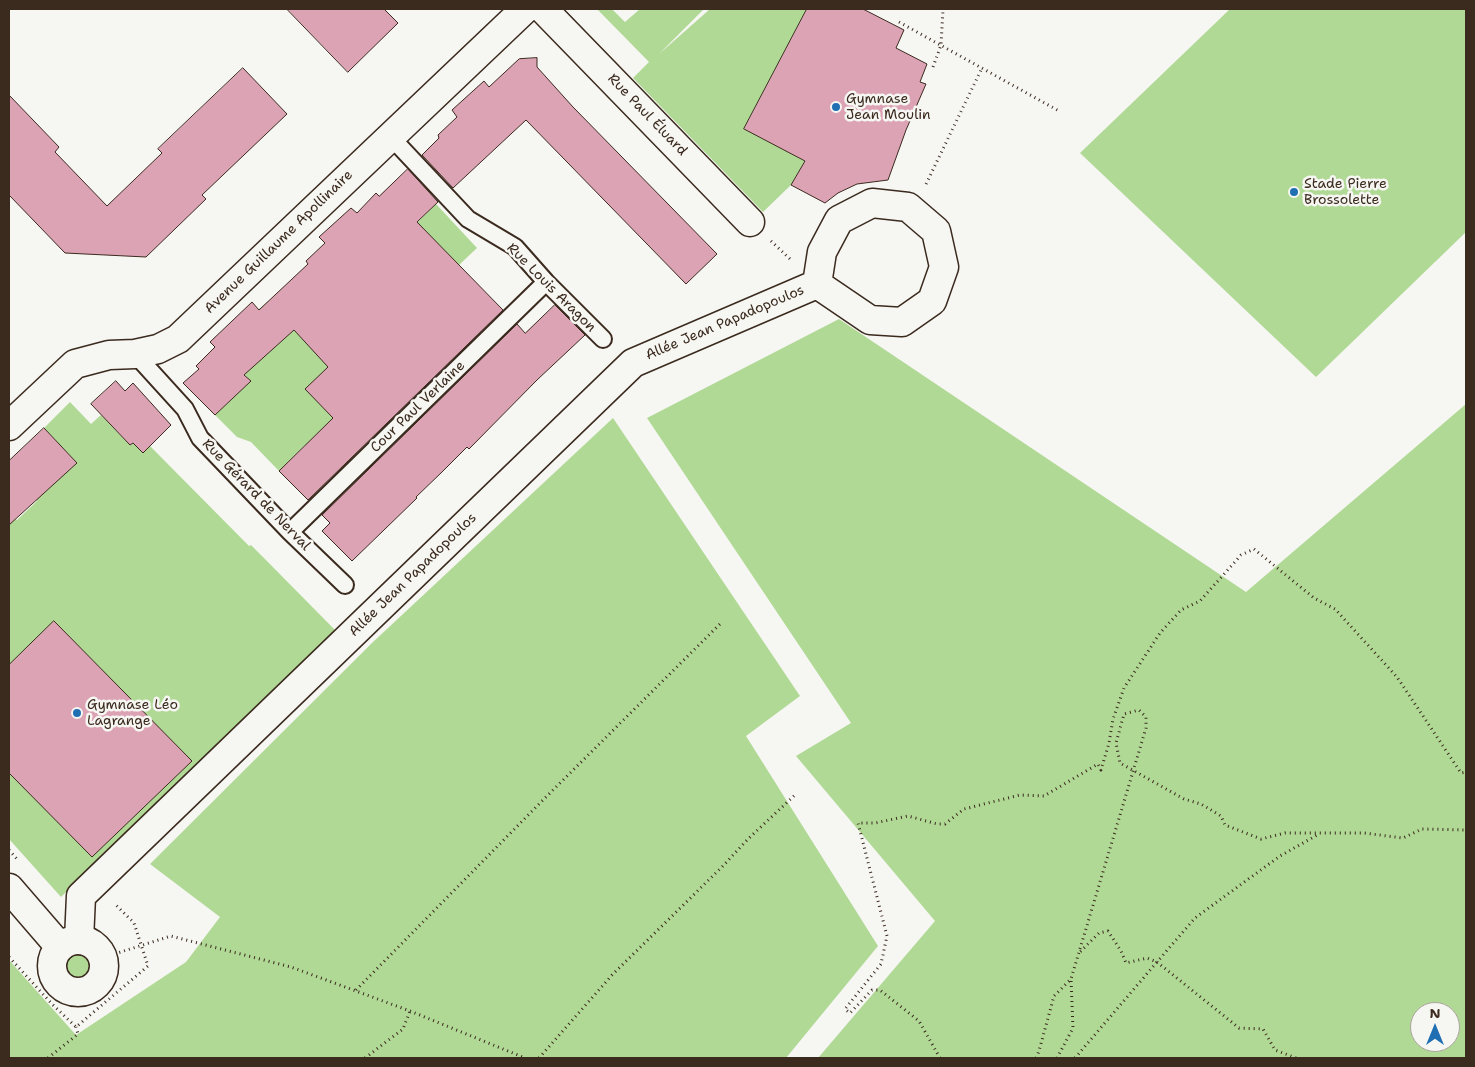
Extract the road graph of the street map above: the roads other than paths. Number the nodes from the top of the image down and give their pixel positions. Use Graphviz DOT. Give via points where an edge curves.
graph roads {
  1 [pos="525,9"];
  2 [pos="543,9"];
  3 [pos="390,136"];
  4 [pos="750,222"];
  5 [pos="546,282"];
  6 [pos="818,284"];
  7 [pos="603,339"];
  8 [pos="135,354"];
  9 [pos="9,426"];
  10 [pos="290,532"];
  11 [pos="345,585"];
  12 [pos="9,888"];
  13 [pos="70,943"];
  1 -- 3 [label="street, Avenue Guillaume Apollinaire"];
  2 -- 4 [label="street, Rue Paul Éluard"];
  3 -- 5 [label="lane, Rue Louis Aragon" via="468,219 515,247"];
  3 -- 8 [label="street, Avenue Guillaume Apollinaire" via="178,339 158,349"];
  5 -- 7 [label="lane, Rue Louis Aragon"];
  5 -- 10 [label="lane, Cour Paul Verlaine"];
  6 -- 6 [label="street, Allée Jean Papadopoulos" via="870,320 902,322 932,301 944,267 936,231 908,207 872,203 839,220 822,252"];
  6 -- 13 [label="street, Allée Jean Papadopoulos" via="632,363 81,896"];
  8 -- 9 [label="street, Avenue Guillaume Apollinaire" via="109,355 74,364"];
  8 -- 10 [label="lane, Rue Gérard de Nerval" via="185,409 200,438"];
  10 -- 11 [label="lane, Rue Gérard de Nerval"];
  12 -- 13 [label="street"];
  13 -- 13 [label="street" via="54,955 53,975 67,990 87,992 102,978 103,957 89,942"];
}
